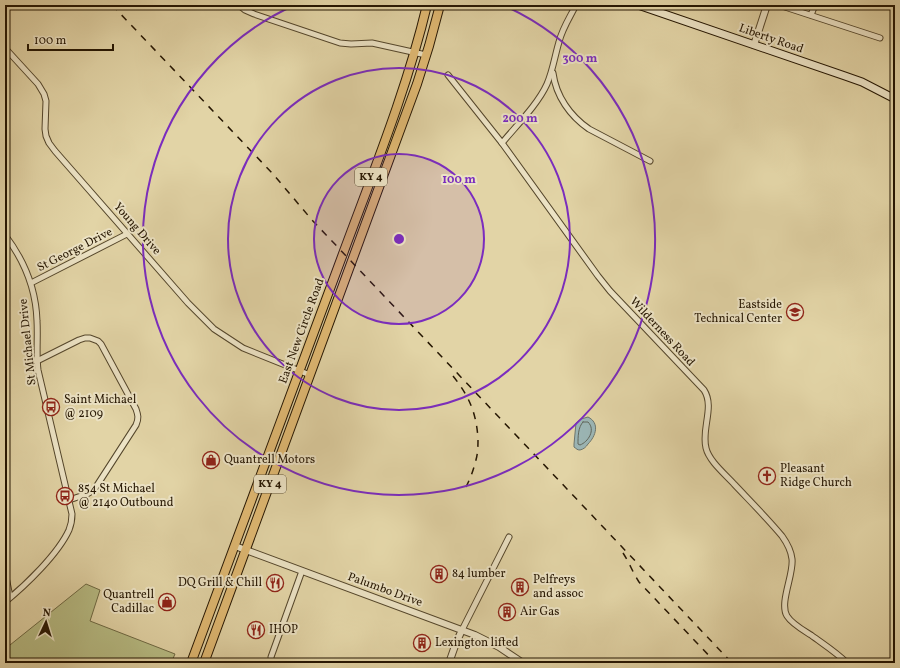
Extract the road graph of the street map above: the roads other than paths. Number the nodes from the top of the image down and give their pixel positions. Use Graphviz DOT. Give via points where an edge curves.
graph roads {
  1 [pos="239,5"];
  2 [pos="427,5"];
  3 [pos="440,5"];
  4 [pos="576,5"];
  5 [pos="638,5"];
  6 [pos="767,5"];
  7 [pos="815,5"];
  8 [pos="782,6"];
  9 [pos="811,15"];
  10 [pos="880,38"];
  11 [pos="754,45"];
  12 [pos="5,48"];
  13 [pos="414,53"];
  14 [pos="426,56"];
  15 [pos="552,70"];
  16 [pos="448,75"];
  17 [pos="895,99"];
  18 [pos="502,143"];
  19 [pos="650,161"];
  20 [pos="127,234"];
  21 [pos="5,235"];
  22 [pos="31,283"];
  23 [pos="37,362"];
  24 [pos="300,371"];
  25 [pos="310,375"];
  26 [pos="69,500"];
  27 [pos="509,537"];
  28 [pos="235,546"];
  29 [pos="246,550"];
  30 [pos="302,571"];
  31 [pos="5,572"];
  32 [pos="10,597"];
  33 [pos="5,602"];
  34 [pos="462,630"];
  35 [pos="191,663"];
  36 [pos="204,663"];
  37 [pos="271,663"];
  38 [pos="449,663"];
  39 [pos="523,663"];
  40 [pos="847,663"];
  1 -- 13 [label="street" via="254,14 340,43 372,42"];
  2 -- 13 [label="highway, East New Circle Road / KY 4"];
  3 -- 14 [label="highway, East New Circle Road / KY 4"];
  4 -- 15 [label="street" via="559,40"];
  5 -- 11 [label="main road, Liberty Road"];
  6 -- 11 [label="street"];
  7 -- 9 [label="street"];
  8 -- 9 [label="street"];
  9 -- 10 [label="street"];
  11 -- 17 [label="main road, Liberty Road" via="845,76"];
  12 -- 20 [label="street, Young Drive" via="44,94 45,129 49,143"];
  13 -- 14 [label="street"];
  13 -- 24 [label="highway, East New Circle Road / KY 4" via="398,104"];
  14 -- 25 [label="highway, East New Circle Road / KY 4"];
  15 -- 18 [label="street" via="544,91"];
  15 -- 19 [label="street" via="562,100 583,125"];
  16 -- 18 [label="street, Wilderness Road"];
  18 -- 40 [label="street, Wilderness Road" via="610,291 704,390 708,400 704,438 709,456 782,536 791,552 792,568 785,598 787,616"];
  20 -- 22 [label="street, St George Drive"];
  20 -- 24 [label="street, Young Drive" via="214,329 243,348"];
  21 -- 22 [label="street, St Michael Drive" via="16,250"];
  22 -- 23 [label="street, St Michael Drive" via="36,312"];
  23 -- 26 [label="street, St Michael Drive"];
  23 -- 26 [label="street" via="79,340 90,338 98,341 138,416 136,425 94,490"];
  24 -- 25 [label="street, Young Drive"];
  24 -- 28 [label="highway, East New Circle Road / KY 4"];
  25 -- 29 [label="highway, East New Circle Road / KY 4"];
  26 -- 32 [label="street, St Michael Drive" via="72,520 66,536 45,564"];
  27 -- 34 [label="street"];
  28 -- 29 [label="street, Palumbo Drive"];
  28 -- 35 [label="highway, East New Circle Road / KY 4"];
  29 -- 30 [label="street, Palumbo Drive"];
  29 -- 36 [label="highway, East New Circle Road / KY 4"];
  30 -- 34 [label="street, Palumbo Drive"];
  30 -- 37 [label="street" via="270,657"];
  31 -- 32 [label="street"];
  32 -- 33 [label="street, St Michael Drive"];
  34 -- 38 [label="street"];
  34 -- 39 [label="street, Palumbo Drive" via="499,647"];
}
